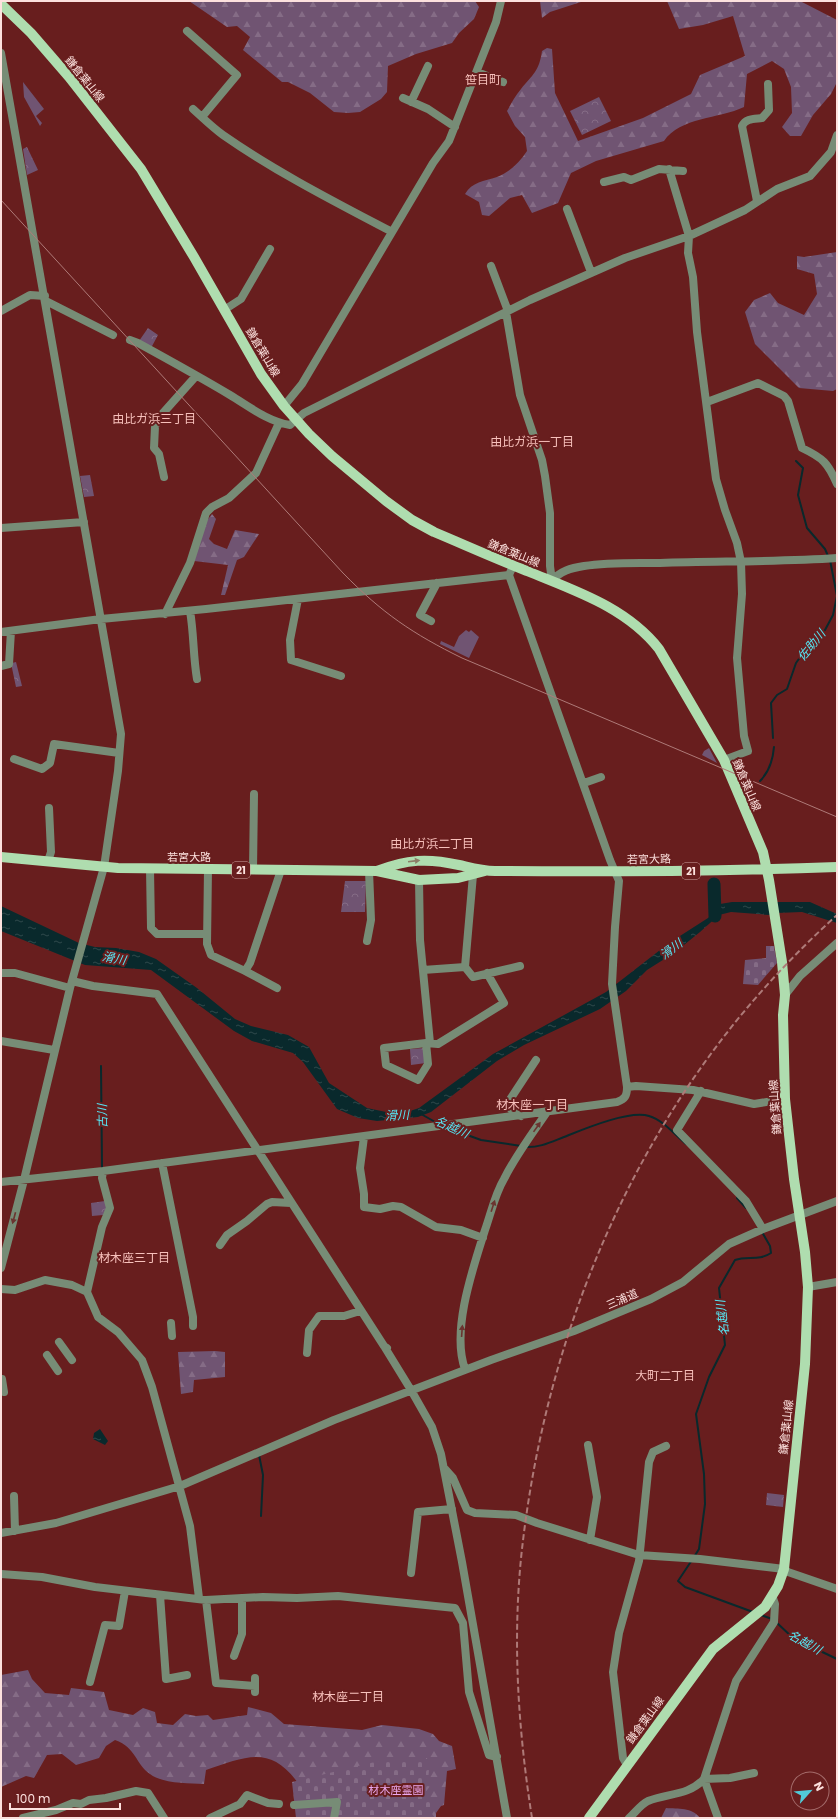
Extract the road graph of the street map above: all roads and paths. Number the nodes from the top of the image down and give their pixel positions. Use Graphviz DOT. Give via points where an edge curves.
graph roads {
  1 [pos="501,1"];
  2 [pos="1,4"];
  3 [pos="187,30"];
  4 [pos="1,53"];
  5 [pos="428,66"];
  6 [pos="477,72"];
  7 [pos="504,82"];
  8 [pos="768,84"];
  9 [pos="4,89"];
  10 [pos="403,98"];
  11 [pos="412,102"];
  12 [pos="193,109"];
  13 [pos="202,117"];
  14 [pos="455,127"];
  15 [pos="837,134"];
  16 [pos="669,169"];
  17 [pos="683,171"];
  18 [pos="604,182"];
  19 [pos="757,201"];
  20 [pos="567,209"];
  21 [pos="392,232"];
  22 [pos="689,236"];
  23 [pos="270,249"];
  24 [pos="491,266"];
  25 [pos="591,272"];
  26 [pos="45,299"];
  27 [pos="224,310"];
  28 [pos="1,311"];
  29 [pos="507,312"];
  30 [pos="113,334"];
  31 [pos="130,340"];
  32 [pos="196,376"];
  33 [pos="707,402"];
  34 [pos="284,406"];
  35 [pos="295,419"];
  36 [pos="279,423"];
  37 [pos="164,476"];
  38 [pos="837,484"];
  39 [pos="84,522"];
  40 [pos="1,528"];
  41 [pos="836,558"];
  42 [pos="741,562"];
  43 [pos="511,570"];
  44 [pos="552,581"];
  45 [pos="437,584"];
  46 [pos="298,599"];
  47 [pos="190,611"];
  48 [pos="165,614"];
  49 [pos="101,619"];
  50 [pos="431,621"];
  51 [pos="11,631"];
  52 [pos="1,632"];
  53 [pos="1,666"];
  54 [pos="341,676"];
  55 [pos="197,679"];
  56 [pos="119,753"];
  57 [pos="14,759"];
  58 [pos="724,760"];
  59 [pos="601,777"];
  60 [pos="584,783"];
  61 [pos="254,794"];
  62 [pos="49,808"];
  63 [pos="1,857"];
  64 [pos="48,861"];
  65 [pos="104,867"];
  66 [pos="837,867"];
  67 [pos="150,868"];
  68 [pos="208,869"];
  69 [pos="253,870"];
  70 [pos="281,870"];
  71 [pos="768,870"];
  72 [pos="373,871"];
  73 [pos="485,871"];
  74 [pos="615,872"];
  75 [pos="473,875"];
  76 [pos="419,880"];
  77 [pos="206,934"];
  78 [pos="367,941"];
  79 [pos="837,942"];
  80 [pos="520,966"];
  81 [pos="465,968"];
  82 [pos="423,970"];
  83 [pos="245,971"];
  84 [pos="1,973"];
  85 [pos="487,973"];
  86 [pos="71,984"];
  87 [pos="277,988"];
  88 [pos="785,995"];
  89 [pos="1,1041"];
  90 [pos="428,1043"];
  91 [pos="54,1050"];
  92 [pos="536,1060"];
  93 [pos="627,1087"];
  94 [pos="701,1091"];
  95 [pos="785,1099"];
  96 [pos="547,1112"];
  97 [pos="521,1116"];
  98 [pos="364,1137"];
  99 [pos="256,1150"];
  100 [pos="162,1163"];
  101 [pos="100,1171"];
  102 [pos="24,1180"];
  103 [pos="1,1182"];
  104 [pos="837,1201"];
  105 [pos="291,1203"];
  106 [pos="799,1216"];
  107 [pos="760,1230"];
  108 [pos="483,1238"];
  109 [pos="220,1245"];
  110 [pos="1,1268"];
  111 [pos="837,1282"];
  112 [pos="808,1287"];
  113 [pos="1,1288"];
  114 [pos="88,1292"];
  115 [pos="360,1311"];
  116 [pos="171,1324"];
  117 [pos="193,1326"];
  118 [pos="172,1336"];
  119 [pos="59,1342"];
  120 [pos="307,1353"];
  121 [pos="47,1355"];
  122 [pos="72,1360"];
  123 [pos="465,1370"];
  124 [pos="58,1371"];
  125 [pos="2,1379"];
  126 [pos="411,1390"];
  127 [pos="4,1392"];
  128 [pos="588,1445"];
  129 [pos="666,1446"];
  130 [pos="444,1468"];
  131 [pos="180,1486"];
  132 [pos="14,1496"];
  133 [pos="452,1509"];
  134 [pos="15,1531"];
  135 [pos="1,1533"];
  136 [pos="590,1540"];
  137 [pos="639,1555"];
  138 [pos="784,1569"];
  139 [pos="1,1574"];
  140 [pos="411,1574"];
  141 [pos="837,1589"];
  142 [pos="125,1591"];
  143 [pos="160,1595"];
  144 [pos="242,1598"];
  145 [pos="773,1598"];
  146 [pos="203,1599"];
  147 [pos="234,1656"];
  148 [pos="187,1675"];
  149 [pos="90,1682"];
  150 [pos="255,1685"];
  151 [pos="497,1758"];
  152 [pos="627,1766"];
  153 [pos="754,1773"];
  154 [pos="704,1779"];
  155 [pos="278,1804"];
  156 [pos="294,1805"];
  157 [pos="22,1818"];
  158 [pos="164,1818"];
  159 [pos="210,1818"];
  160 [pos="334,1818"];
  161 [pos="507,1818"];
  162 [pos="590,1818"];
  163 [pos="629,1818"];
  164 [pos="718,1818"];
  1 -- 6 [label="street"];
  2 -- 27 [label="main road, 鎌倉葉山線" via="31,33 69,77 141,169"];
  3 -- 13 [label="street" via="237,75"];
  4 -- 9 [label="street"];
  5 -- 11 [label="street"];
  6 -- 7 [label="street"];
  6 -- 14 [label="street"];
  8 -- 19 [label="street" via="769,110 762,118 744,121 742,126"];
  9 -- 26 [label="street"];
  10 -- 11 [label="street"];
  11 -- 14 [label="street"];
  12 -- 13 [label="street"];
  13 -- 21 [label="street" via="250,152"];
  14 -- 21 [label="street" via="449,141 433,162"];
  15 -- 19 [label="street" via="831,152 810,176 776,189"];
  16 -- 17 [label="street"];
  16 -- 18 [label="street" via="659,169 631,180 624,177"];
  16 -- 22 [label="street"];
  19 -- 22 [label="street" via="745,210"];
  20 -- 25 [label="street"];
  21 -- 34 [label="street" via="302,384"];
  22 -- 25 [label="street"];
  22 -- 33 [label="street" via="688,253"];
  23 -- 27 [label="street" via="241,299"];
  24 -- 29 [label="street"];
  25 -- 29 [label="street"];
  26 -- 28 [label="street" via="30,295"];
  26 -- 30 [label="street"];
  26 -- 39 [label="street"];
  27 -- 34 [label="main road, 鎌倉葉山線" via="261,374"];
  29 -- 35 [label="street"];
  29 -- 44 [label="street" via="520,395 542,460 546,482 550,513"];
  31 -- 32 [label="street"];
  32 -- 36 [label="street" via="261,416"];
  32 -- 37 [label="street" via="163,413 155,426 154,448 159,454"];
  33 -- 38 [label="street" via="758,383 784,396 788,401 802,448 824,460"];
  33 -- 42 [label="street" via="716,479"];
  34 -- 35 [label="main road, 鎌倉葉山線"];
  35 -- 36 [label="street" via="290,425"];
  35 -- 43 [label="main road, 鎌倉葉山線" via="332,456 412,520"];
  36 -- 48 [label="street" via="256,473 229,498 212,506 206,513 190,563"];
  39 -- 40 [label="street"];
  39 -- 49 [label="street"];
  41 -- 42 [label="street"];
  42 -- 44 [label="street" via="584,566 568,569"];
  42 -- 58 [label="street" via="742,594 737,658 744,736 748,751"];
  43 -- 44 [label="main road, 鎌倉葉山線"];
  43 -- 45 [label="street"];
  43 -- 60 [label="street"];
  44 -- 58 [label="main road, 鎌倉葉山線" via="612,608 649,637 659,649"];
  45 -- 46 [label="street"];
  45 -- 50 [label="street" via="420,616"];
  46 -- 47 [label="street"];
  46 -- 54 [label="street" via="290,640 291,660"];
  47 -- 48 [label="street"];
  47 -- 55 [label="street"];
  48 -- 49 [label="street"];
  49 -- 51 [label="street"];
  49 -- 56 [label="street" via="121,734"];
  51 -- 52 [label="street"];
  51 -- 53 [label="street" via="9,664"];
  56 -- 57 [label="street" via="54,744 50,763 42,769"];
  56 -- 65 [label="street"];
  58 -- 71 [label="main road, 鎌倉葉山線" via="763,852"];
  59 -- 60 [label="street"];
  60 -- 74 [label="street"];
  61 -- 69 [label="street"];
  62 -- 64 [label="street" via="51,852"];
  63 -- 64 [label="main road, 若宮大路 / 21"];
  64 -- 65 [label="main road, 若宮大路 / 21"];
  65 -- 67 [label="main road, 若宮大路 / 21"];
  65 -- 86 [label="street"];
  66 -- 71 [label="main road, 若宮大路 / 21"];
  67 -- 68 [label="main road, 若宮大路 / 21"];
  67 -- 77 [label="street" via="151,928 157,934"];
  68 -- 69 [label="main road, 若宮大路 / 21"];
  68 -- 77 [label="street"];
  69 -- 70 [label="main road, 若宮大路 / 21"];
  70 -- 72 [label="main road, 若宮大路 / 21"];
  70 -- 83 [label="street" via="250,963"];
  71 -- 74 [label="main road, 若宮大路 / 21"];
  71 -- 88 [label="main road, 鎌倉葉山線"];
  72 -- 73 [label="main road, 若宮大路 / 21, one-way" via="412,860 437,860"];
  72 -- 76 [label="main road, 若宮大路 / 21"];
  72 -- 78 [label="street" via="371,920"];
  73 -- 74 [label="main road, 若宮大路 / 21"];
  73 -- 75 [label="main road, 若宮大路 / 21"];
  74 -- 93 [label="street" via="619,881 612,984"];
  75 -- 76 [label="main road, 若宮大路 / 21"];
  75 -- 81 [label="street"];
  76 -- 82 [label="street"];
  77 -- 83 [label="street" via="211,955"];
  79 -- 88 [label="street" via="800,976"];
  80 -- 85 [label="street"];
  81 -- 82 [label="street"];
  81 -- 85 [label="street" via="473,977"];
  82 -- 90 [label="street"];
  83 -- 87 [label="street"];
  84 -- 86 [label="street" via="15,973"];
  85 -- 90 [label="street" via="504,1002 438,1044"];
  86 -- 91 [label="street"];
  86 -- 99 [label="street" via="157,994"];
  88 -- 95 [label="main road, 鎌倉葉山線"];
  89 -- 91 [label="street"];
  90 -- 90 [label="street" via="384,1048 386,1065 418,1080 428,1064"];
  91 -- 102 [label="street"];
  92 -- 97 [label="street" via="508,1104"];
  93 -- 94 [label="street" via="665,1087"];
  93 -- 96 [label="street" via="626,1097 617,1102"];
  94 -- 95 [label="street" via="754,1104"];
  94 -- 107 [label="street" via="677,1130 746,1201"];
  95 -- 106 [label="main road, 鎌倉葉山線"];
  96 -- 97 [label="street"];
  108 -- 96 [label="street, one-way" via="503,1179"];
  97 -- 98 [label="street"];
  98 -- 99 [label="street"];
  98 -- 108 [label="street" via="360,1168 364,1207 401,1207 436,1226 461,1230"];
  99 -- 100 [label="street"];
  99 -- 105 [label="street"];
  100 -- 101 [label="street"];
  100 -- 117 [label="street" via="194,1317"];
  101 -- 102 [label="street"];
  101 -- 114 [label="street" via="110,1208 102,1227"];
  102 -- 103 [label="street"];
  102 -- 110 [label="street, one-way"];
  104 -- 106 [label="street, 三浦道"];
  105 -- 109 [label="street" via="267,1204 227,1235"];
  105 -- 115 [label="street"];
  106 -- 107 [label="street, 三浦道"];
  106 -- 112 [label="main road, 鎌倉葉山線"];
  107 -- 123 [label="street, 三浦道" via="728,1244 683,1282 651,1299 574,1331"];
  123 -- 108 [label="street, one-way" via="462,1361 462,1323 468,1288"];
  111 -- 112 [label="street"];
  112 -- 138 [label="main road, 鎌倉葉山線" via="805,1364"];
  113 -- 114 [label="street" via="15,1290 45,1280 72,1285"];
  114 -- 131 [label="street" via="98,1317 118,1332 142,1360"];
  115 -- 120 [label="street" via="344,1316 319,1316 309,1330"];
  115 -- 126 [label="street" via="386,1347"];
  116 -- 118 [label="street"];
  119 -- 122 [label="street"];
  121 -- 124 [label="street"];
  123 -- 126 [label="street, 三浦道"];
  125 -- 127 [label="street"];
  126 -- 130 [label="street" via="432,1427"];
  126 -- 131 [label="street, 三浦道"];
  128 -- 136 [label="street" via="597,1497"];
  129 -- 137 [label="street" via="653,1452 648,1462"];
  130 -- 133 [label="street"];
  130 -- 136 [label="street" via="454,1478 467,1510 475,1513 516,1515"];
  131 -- 134 [label="street, 三浦道" via="56,1523"];
  131 -- 146 [label="street"];
  132 -- 134 [label="street"];
  133 -- 140 [label="street" via="418,1512"];
  133 -- 151 [label="street"];
  134 -- 135 [label="street, 三浦道"];
  136 -- 137 [label="street"];
  137 -- 138 [label="street"];
  137 -- 152 [label="street" via="619,1633 613,1672 623,1758"];
  138 -- 141 [label="street"];
  138 -- 145 [label="main road, 鎌倉葉山線"];
  139 -- 142 [label="street" via="42,1577"];
  142 -- 143 [label="street"];
  142 -- 149 [label="street" via="119,1626 105,1625"];
  143 -- 146 [label="street"];
  143 -- 148 [label="street" via="166,1679"];
  144 -- 146 [label="street"];
  144 -- 147 [label="street" via="242,1634"];
  144 -- 151 [label="street" via="338,1596 455,1608 463,1623 470,1698 489,1755"];
  145 -- 152 [label="main road, 鎌倉葉山線" via="713,1649"];
  145 -- 154 [label="street" via="774,1622 736,1681"];
  146 -- 150 [label="street" via="216,1683"];
  151 -- 161 [label="street"];
  152 -- 162 [label="main road, 鎌倉葉山線"];
  153 -- 154 [label="street" via="730,1778"];
  154 -- 163 [label="street" via="687,1792 647,1802"];
  154 -- 164 [label="street"];
  155 -- 159 [label="street" via="247,1795 240,1804"];
  156 -- 160 [label="street" via="337,1802"];
  157 -- 158 [label="street" via="73,1803 81,1804 89,1800 136,1791 148,1793"];
}
